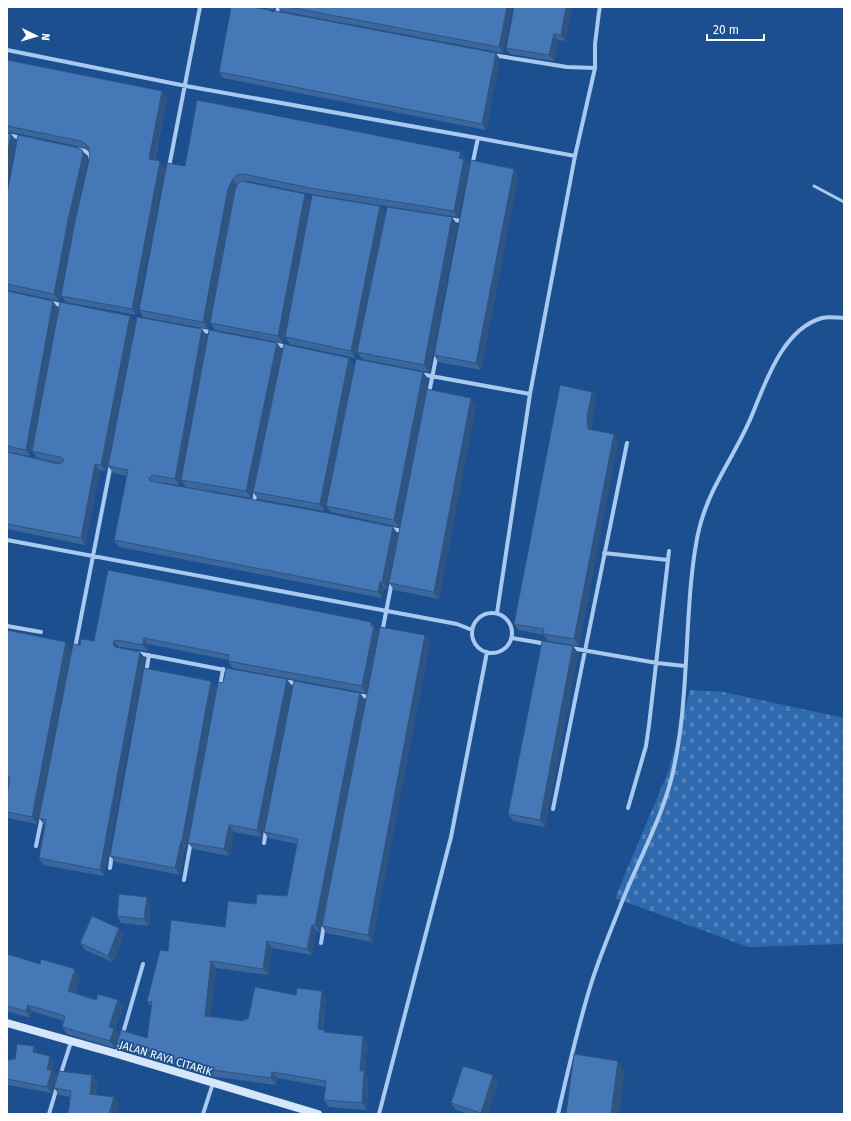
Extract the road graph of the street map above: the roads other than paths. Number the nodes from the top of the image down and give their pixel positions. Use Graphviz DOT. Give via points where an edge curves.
graph roads {
  1 [pos="200,7"];
  2 [pos="278,7"];
  3 [pos="600,7"];
  4 [pos="270,13"];
  5 [pos="277,15"];
  6 [pos="284,16"];
  7 [pos="7,50"];
  8 [pos="508,50"];
  9 [pos="491,55"];
  10 [pos="506,57"];
  11 [pos="595,68"];
  12 [pos="186,86"];
  13 [pos="7,135"];
  14 [pos="20,137"];
  15 [pos="478,138"];
  16 [pos="27,139"];
  17 [pos="18,145"];
  18 [pos="70,148"];
  19 [pos="575,156"];
  20 [pos="90,169"];
  21 [pos="169,171"];
  22 [pos="471,171"];
  23 [pos="814,186"];
  24 [pos="844,202"];
  25 [pos="462,214"];
  26 [pos="445,219"];
  27 [pos="461,221"];
  28 [pos="459,229"];
  29 [pos="64,297"];
  30 [pos="42,301"];
  31 [pos="62,305"];
  32 [pos="70,306"];
  33 [pos="61,313"];
  34 [pos="844,318"];
  35 [pos="212,325"];
  36 [pos="197,330"];
  37 [pos="211,333"];
  38 [pos="218,334"];
  39 [pos="287,339"];
  40 [pos="209,340"];
  41 [pos="271,344"];
  42 [pos="438,345"];
  43 [pos="286,346"];
  44 [pos="293,348"];
  45 [pos="284,354"];
  46 [pos="418,373"];
  47 [pos="432,376"];
  48 [pos="530,394"];
  49 [pos="428,399"];
  50 [pos="627,443"];
  51 [pos="112,460"];
  52 [pos="257,486"];
  53 [pos="247,501"];
  54 [pos="254,502"];
  55 [pos="261,503"];
  56 [pos="402,523"];
  57 [pos="386,528"];
  58 [pos="401,531"];
  59 [pos="400,538"];
  60 [pos="7,540"];
  61 [pos="669,551"];
  62 [pos="604,553"];
  63 [pos="92,557"];
  64 [pos="668,560"];
  65 [pos="393,574"];
  66 [pos="387,611"];
  67 [pos="497,613"];
  68 [pos="7,626"];
  69 [pos="472,630"];
  70 [pos="41,632"];
  71 [pos="382,634"];
  72 [pos="512,638"];
  73 [pos="548,644"];
  74 [pos="563,647"];
  75 [pos="585,650"];
  76 [pos="74,651"];
  77 [pos="487,652"];
  78 [pos="135,653"];
  79 [pos="149,655"];
  80 [pos="657,663"];
  81 [pos="685,666"];
  82 [pos="223,669"];
  83 [pos="238,672"];
  84 [pos="145,678"];
  85 [pos="281,680"];
  86 [pos="296,683"];
  87 [pos="303,684"];
  88 [pos="370,689"];
  89 [pos="294,690"];
  90 [pos="219,693"];
  91 [pos="354,694"];
  92 [pos="369,697"];
  93 [pos="367,705"];
  94 [pos="628,808"];
  95 [pos="554,809"];
  96 [pos="42,815"];
  97 [pos="267,827"];
  98 [pos="192,834"];
  99 [pos="264,843"];
  100 [pos="36,846"];
  101 [pos="113,852"];
  102 [pos="110,868"];
  103 [pos="184,880"];
  104 [pos="325,920"];
  105 [pos="321,943"];
  106 [pos="143,964"];
  107 [pos="7,1024"];
  108 [pos="71,1042"];
  109 [pos="116,1054"];
  110 [pos="60,1078"];
  111 [pos="213,1083"];
  112 [pos="58,1085"];
  113 [pos="49,1114"];
  114 [pos="203,1114"];
  115 [pos="318,1114"];
  116 [pos="379,1114"];
  117 [pos="558,1114"];
  1 -- 12 [label="street"];
  2 -- 5 [label="street"];
  3 -- 11 [label="street"];
  4 -- 5 [label="street"];
  5 -- 6 [label="street"];
  7 -- 12 [label="street"];
  8 -- 10 [label="street"];
  9 -- 10 [label="street"];
  10 -- 11 [label="street" via="567,67"];
  11 -- 19 [label="street"];
  12 -- 15 [label="street"];
  12 -- 21 [label="street"];
  13 -- 14 [label="street"];
  14 -- 16 [label="street"];
  14 -- 17 [label="street"];
  15 -- 19 [label="street"];
  15 -- 22 [label="street"];
  18 -- 20 [label="street" via="85,151 90,155"];
  19 -- 48 [label="street"];
  23 -- 24 [label="lane"];
  25 -- 27 [label="street"];
  26 -- 27 [label="street"];
  27 -- 28 [label="street"];
  29 -- 31 [label="street"];
  30 -- 31 [label="street"];
  31 -- 32 [label="street"];
  31 -- 33 [label="street"];
  34 -- 81 [label="street" via="824,318 806,325 790,339 764,384 739,443 721,472 701,521 695,549"];
  35 -- 37 [label="street"];
  36 -- 37 [label="street"];
  37 -- 38 [label="street"];
  37 -- 40 [label="street"];
  39 -- 43 [label="street"];
  41 -- 43 [label="street"];
  42 -- 47 [label="street"];
  43 -- 44 [label="street"];
  43 -- 45 [label="street"];
  46 -- 47 [label="street"];
  47 -- 48 [label="street"];
  47 -- 49 [label="street"];
  48 -- 67 [label="street"];
  50 -- 62 [label="street"];
  51 -- 63 [label="street"];
  52 -- 54 [label="street"];
  53 -- 54 [label="street"];
  54 -- 55 [label="street"];
  56 -- 58 [label="street"];
  57 -- 58 [label="street"];
  58 -- 59 [label="street"];
  60 -- 63 [label="street"];
  61 -- 64 [label="street"];
  62 -- 64 [label="street"];
  62 -- 75 [label="street"];
  63 -- 66 [label="street"];
  63 -- 76 [label="street"];
  64 -- 80 [label="street"];
  65 -- 66 [label="street"];
  66 -- 69 [label="street" via="457,624"];
  66 -- 71 [label="street"];
  67 -- 69 [label="street" via="481,616"];
  67 -- 72 [label="street" via="509,622"];
  68 -- 70 [label="street"];
  69 -- 77 [label="street" via="473,640 479,648"];
  72 -- 73 [label="street"];
  72 -- 77 [label="street" via="503,650"];
  74 -- 75 [label="street"];
  75 -- 80 [label="street"];
  75 -- 95 [label="street"];
  77 -- 116 [label="street" via="451,837"];
  78 -- 79 [label="street"];
  79 -- 82 [label="street"];
  79 -- 84 [label="street"];
  80 -- 81 [label="street"];
  80 -- 94 [label="street" via="646,746"];
  81 -- 117 [label="street" via="671,780 592,981"];
  82 -- 83 [label="street"];
  82 -- 90 [label="street"];
  85 -- 86 [label="street"];
  86 -- 87 [label="street"];
  86 -- 89 [label="street"];
  88 -- 92 [label="street"];
  91 -- 92 [label="street"];
  92 -- 93 [label="street"];
  96 -- 100 [label="street"];
  97 -- 99 [label="street"];
  98 -- 103 [label="street"];
  101 -- 102 [label="street"];
  104 -- 105 [label="street"];
  106 -- 109 [label="street"];
  107 -- 108 [label="street, JALAN RAYA CITARIK"];
  108 -- 109 [label="street, JALAN RAYA CITARIK"];
  108 -- 110 [label="street"];
  109 -- 111 [label="street, JALAN RAYA CITARIK"];
  111 -- 114 [label="street"];
  111 -- 115 [label="street, JALAN RAYA CITARIK"];
  112 -- 113 [label="street"];
}
